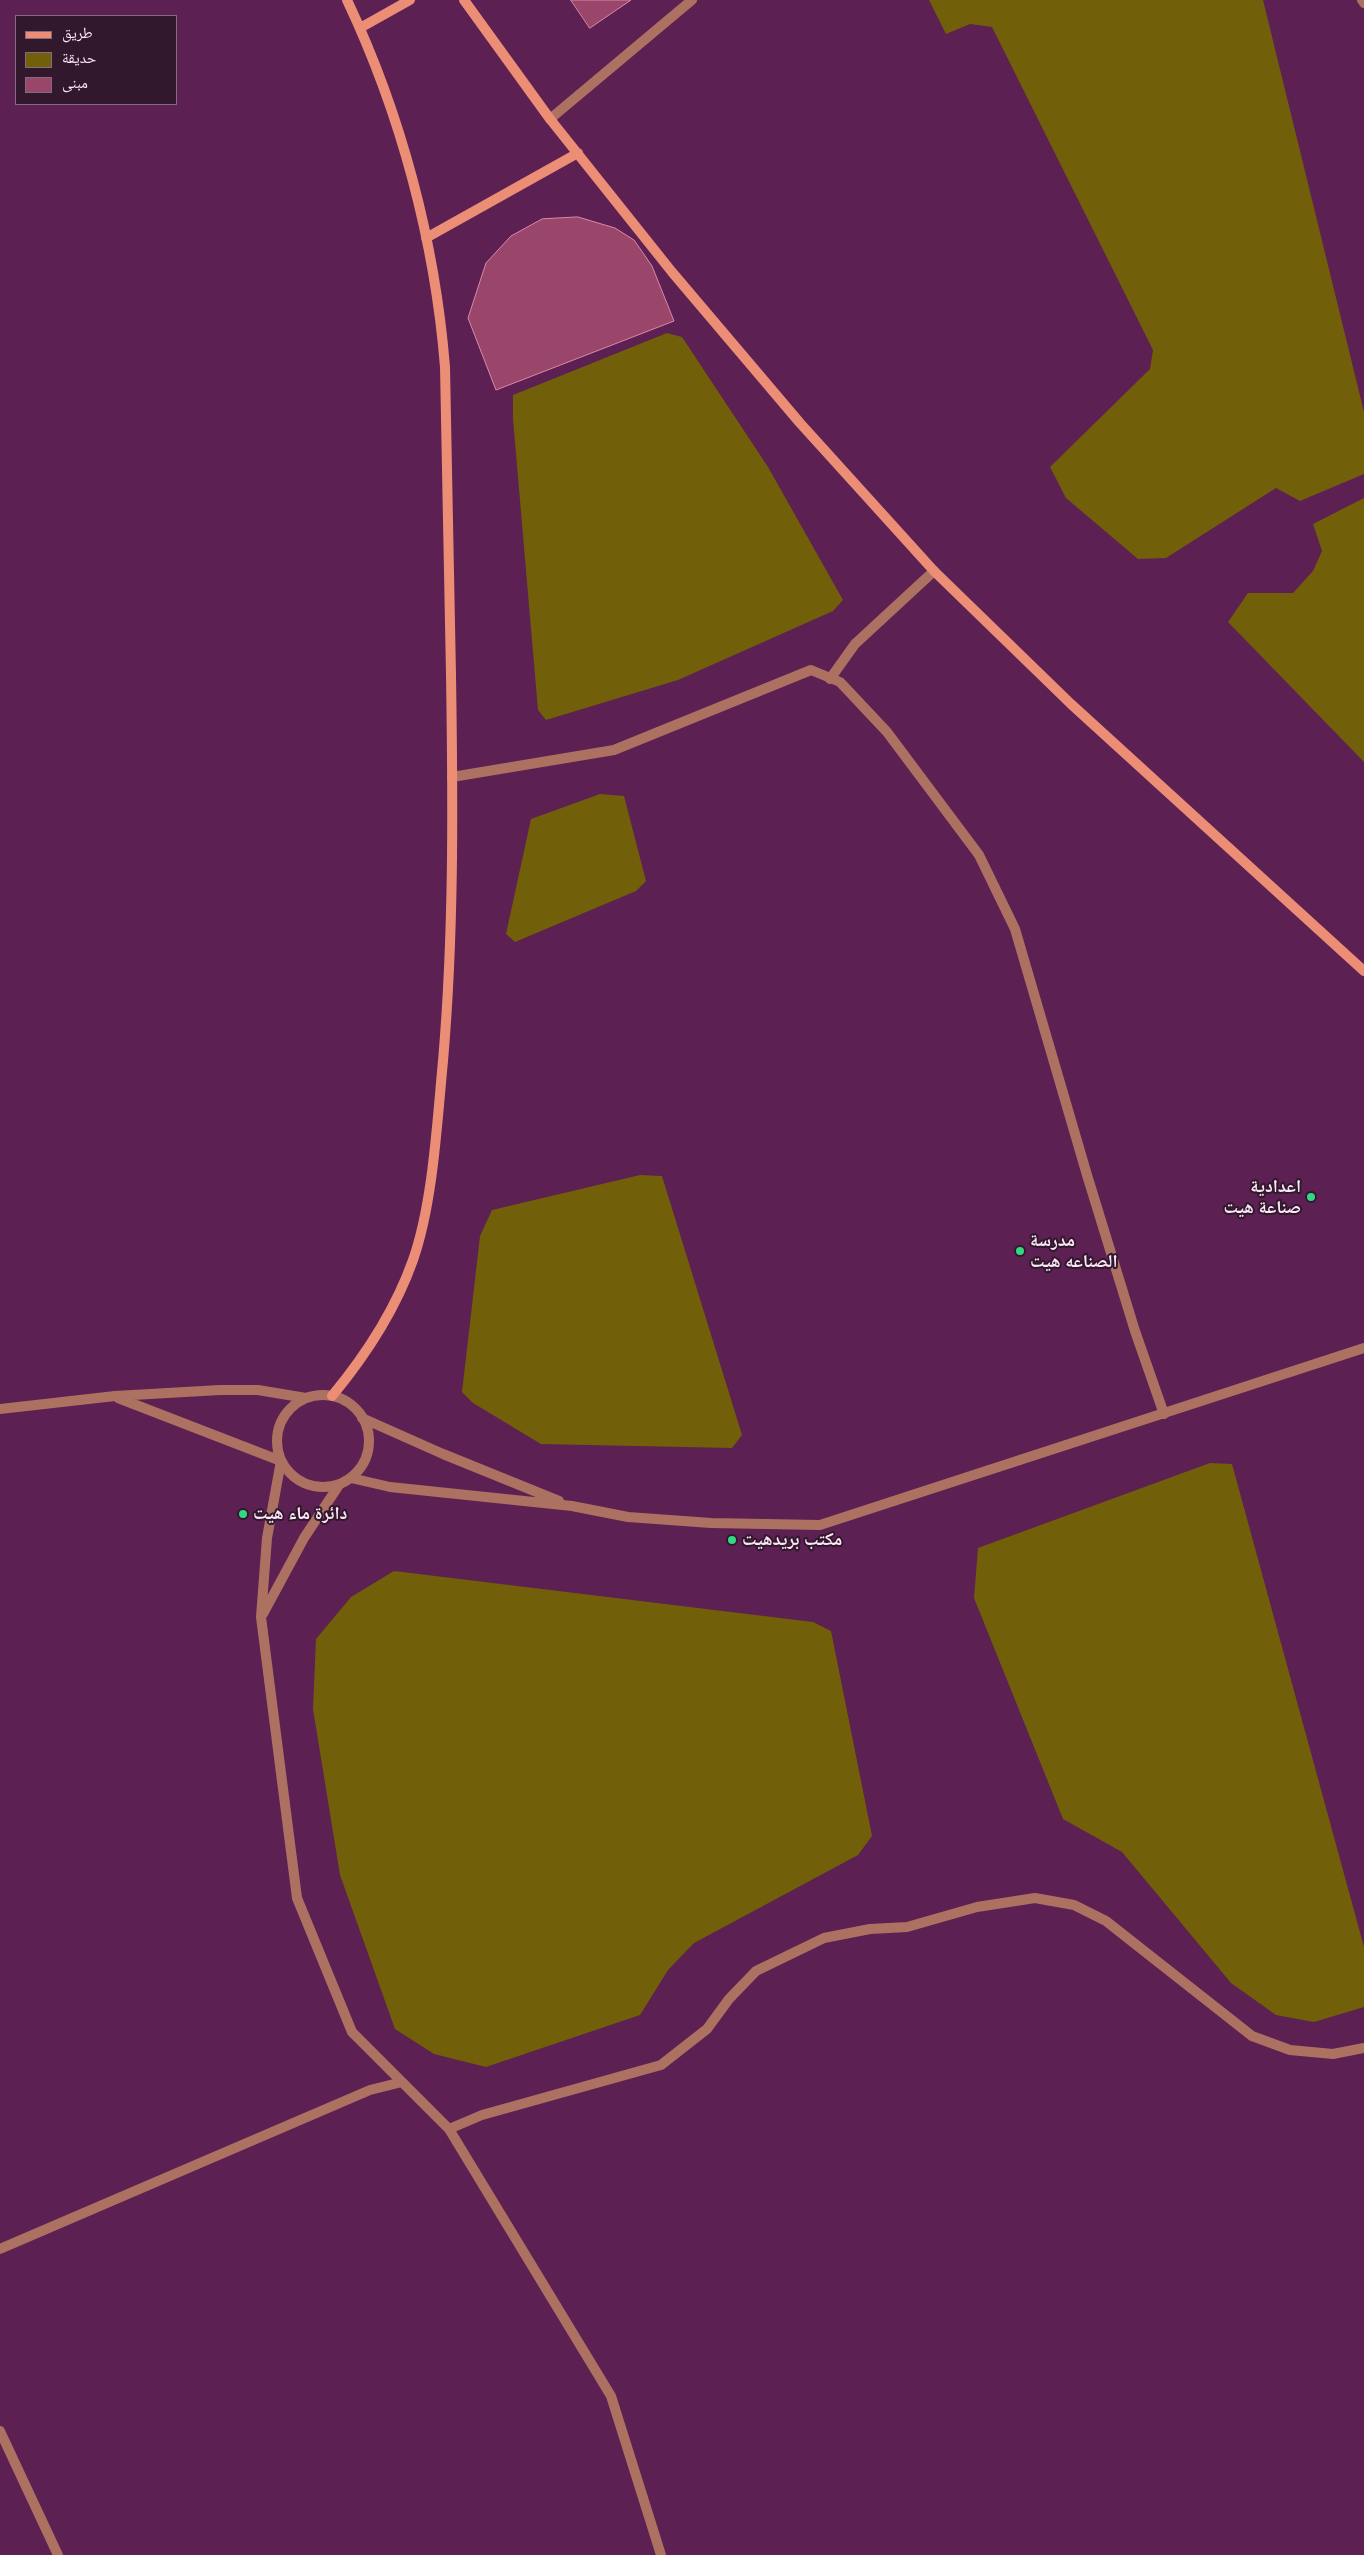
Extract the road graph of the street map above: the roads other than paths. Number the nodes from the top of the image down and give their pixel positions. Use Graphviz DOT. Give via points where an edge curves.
graph roads {
  1 [pos="347,0"];
  2 [pos="410,0"];
  3 [pos="464,0"];
  4 [pos="692,0"];
  5 [pos="360,28"];
  6 [pos="550,119"];
  7 [pos="578,153"];
  8 [pos="426,238"];
  9 [pos="934,571"];
  10 [pos="830,678"];
  11 [pos="452,777"];
  12 [pos="1364,970"];
  13 [pos="1364,1348"];
  14 [pos="115,1396"];
  15 [pos="332,1396"];
  16 [pos="306,1398"];
  17 [pos="0,1409"];
  18 [pos="1164,1414"];
  19 [pos="362,1418"];
  20 [pos="281,1461"];
  21 [pos="351,1478"];
  22 [pos="339,1485"];
  23 [pos="572,1506"];
  24 [pos="261,1617"];
  25 [pos="1364,2048"];
  26 [pos="402,2082"];
  27 [pos="450,2129"];
  28 [pos="0,2249"];
  29 [pos="0,2431"];
  30 [pos="58,2555"];
  31 [pos="662,2555"];
  1 -- 5 [label="main road"];
  2 -- 5 [label="main road"];
  3 -- 6 [label="main road"];
  4 -- 6 [label="street"];
  5 -- 8 [label="main road" via="400,140"];
  6 -- 7 [label="main road"];
  7 -- 8 [label="main road"];
  7 -- 9 [label="main road" via="672,272 794,416"];
  8 -- 11 [label="main road" via="441,310 445,367"];
  9 -- 10 [label="street" via="855,644"];
  9 -- 12 [label="main road" via="1071,704"];
  10 -- 11 [label="street" via="811,670 614,750"];
  10 -- 18 [label="street" via="840,682 888,732 979,855 1015,929 1086,1175"];
  11 -- 15 [label="main road" via="453,889 448,1000 424,1221 413,1260 379,1332"];
  13 -- 18 [label="street"];
  14 -- 16 [label="street" via="258,1390"];
  14 -- 17 [label="street"];
  14 -- 20 [label="street"];
  15 -- 16 [label="street"];
  15 -- 19 [label="street" via="344,1400"];
  16 -- 20 [label="street" via="290,1408 280,1424 276,1443"];
  18 -- 23 [label="street" via="820,1526 637,1518"];
  19 -- 21 [label="street" via="368,1430 366,1457"];
  19 -- 23 [label="street"];
  20 -- 22 [label="street" via="289,1473 312,1486"];
  20 -- 24 [label="street" via="267,1538"];
  21 -- 22 [label="street"];
  21 -- 23 [label="street" via="390,1488"];
  22 -- 24 [label="street" via="304,1538"];
  24 -- 26 [label="street" via="297,1898 352,2032"];
  25 -- 27 [label="street" via="1333,2054 1290,2050 1252,2036 1106,1921 1074,1904 1035,1898 977,1907 907,1927 870,1929 824,1938 756,1971 728,1999 708,2029 661,2065 482,2115"];
  26 -- 27 [label="street"];
  26 -- 28 [label="street" via="370,2090"];
  27 -- 31 [label="street" via="611,2396"];
  29 -- 30 [label="street"];
}
